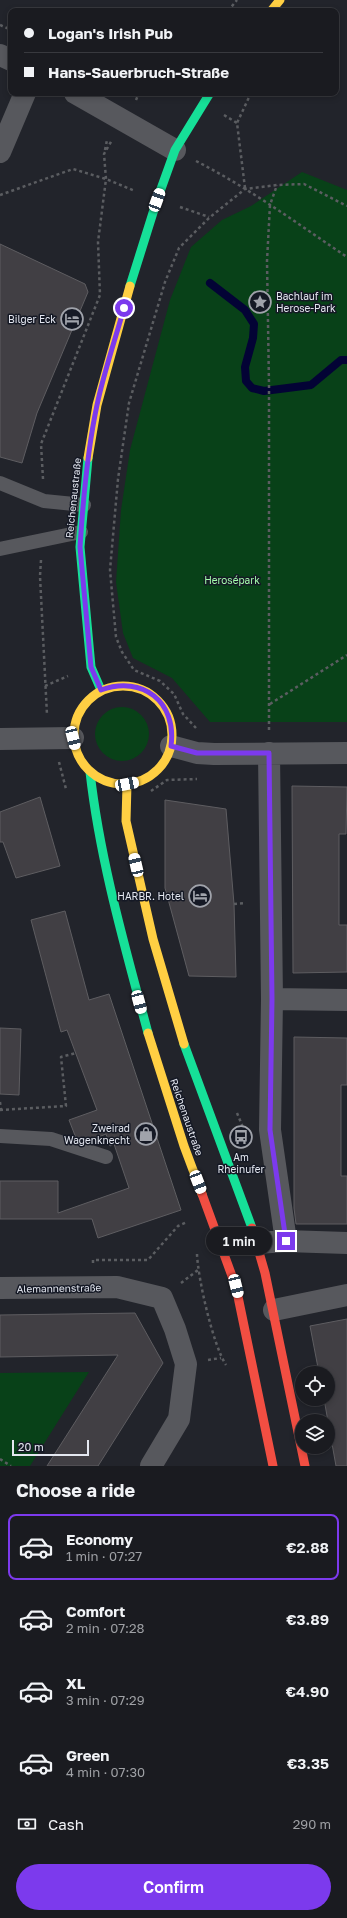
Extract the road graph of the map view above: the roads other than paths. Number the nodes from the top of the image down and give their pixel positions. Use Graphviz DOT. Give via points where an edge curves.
graph roads {
  1 [pos="280,0"];
  2 [pos="273,8"];
  3 [pos="24,96"];
  4 [pos="80,96"];
  5 [pos="208,96"];
  6 [pos="175,150"];
  7 [pos="0,152"];
  8 [pos="0,484"];
  9 [pos="84,505"];
  10 [pos="81,532"];
  11 [pos="0,549"];
  12 [pos="101,690"];
  13 [pos="73,738"];
  14 [pos="0,739"];
  15 [pos="171,746"];
  16 [pos="269,753"];
  17 [pos="347,753"];
  18 [pos="90,772"];
  19 [pos="127,784"];
  20 [pos="269,787"];
  21 [pos="261,887"];
  22 [pos="272,999"];
  23 [pos="347,1000"];
  24 [pos="0,1136"];
  25 [pos="106,1157"];
  26 [pos="286,1241"];
  27 [pos="257,1243"];
  28 [pos="347,1243"];
  29 [pos="0,1288"];
  30 [pos="347,1295"];
  31 [pos="274,1310"];
  32 [pos="151,1466"];
  33 [pos="273,1466"];
  34 [pos="305,1466"];
  1 -- 2 [label="main road"];
  3 -- 7 [label="street"];
  4 -- 6 [label="street"];
  5 -- 6 [label="main road, Reichenaustraße"];
  6 -- 9 [label="main road, Reichenaustraße" via="132,280 97,405 87,464"];
  8 -- 9 [label="lane" via="44,501"];
  9 -- 10 [label="main road, Reichenaustraße"];
  10 -- 11 [label="lane"];
  10 -- 12 [label="main road, Reichenaustraße" via="81,561 91,667"];
  12 -- 13 [label="main road" via="82,707 76,718"];
  12 -- 15 [label="main road" via="125,685 138,687 159,700 171,721"];
  13 -- 14 [label="street"];
  13 -- 18 [label="main road" via="76,752"];
  15 -- 16 [label="street" via="197,753"];
  15 -- 19 [label="main road" via="160,768 139,782"];
  16 -- 17 [label="street"];
  16 -- 20 [label="street"];
  18 -- 19 [label="main road" via="101,779"];
  18 -- 33 [label="main road, Reichenaustraße" via="95,815 118,923 151,1045 184,1146 236,1286"];
  19 -- 27 [label="main road, Reichenaustraße" via="126,821 153,939 178,1028"];
  20 -- 21 [label="lane" via="260,795"];
  20 -- 22 [label="street"];
  22 -- 23 [label="street"];
  22 -- 26 [label="street" via="270,1130"];
  24 -- 25 [label="lane" via="51,1140"];
  26 -- 27 [label="street"];
  26 -- 28 [label="street"];
  27 -- 31 [label="main road, Reichenaustraße"];
  29 -- 32 [label="street, Alemannenstraße" via="117,1287 162,1298 186,1364 179,1419"];
  30 -- 31 [label="street"];
  31 -- 34 [label="main road, Reichenaustraße"];
}
